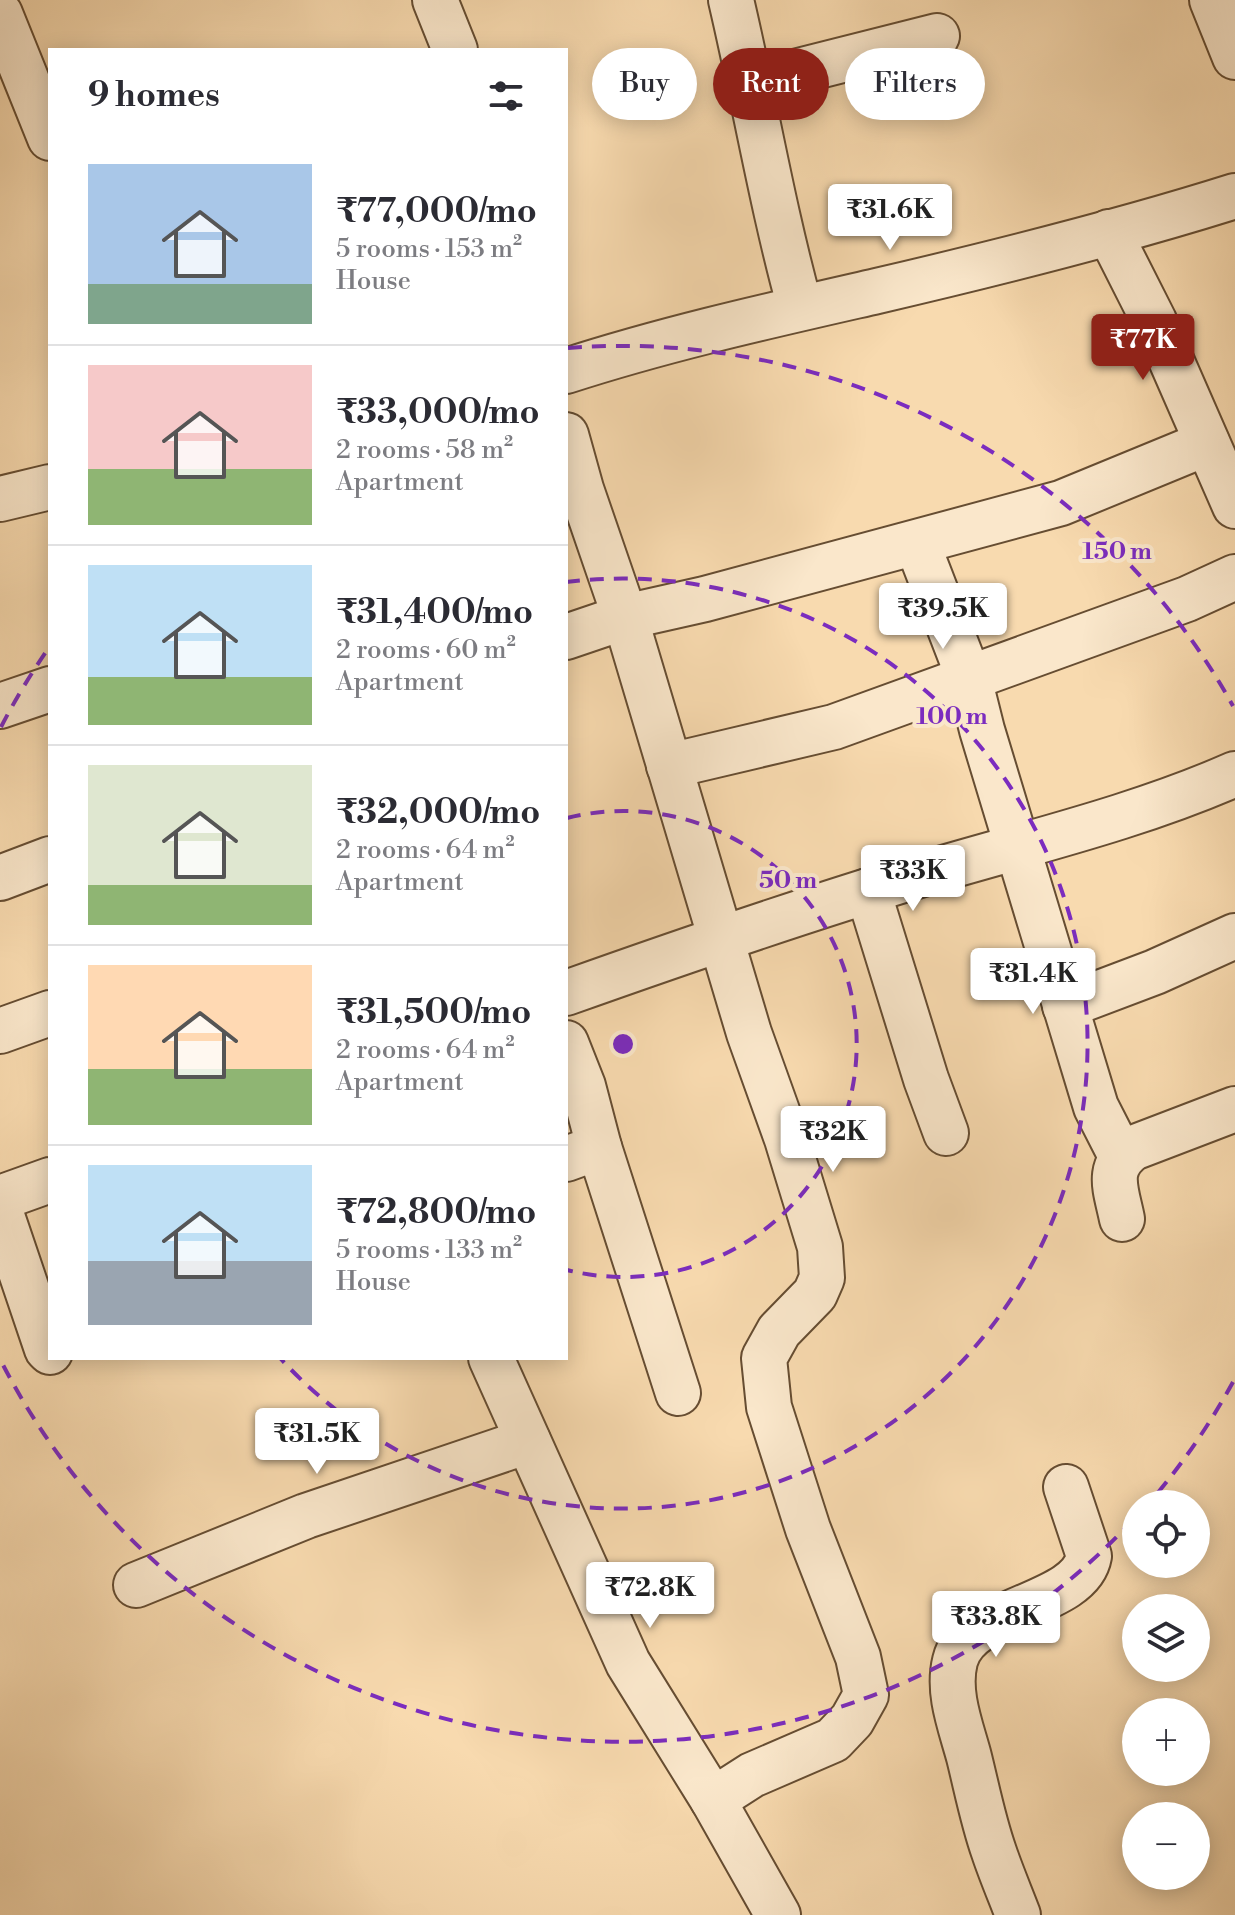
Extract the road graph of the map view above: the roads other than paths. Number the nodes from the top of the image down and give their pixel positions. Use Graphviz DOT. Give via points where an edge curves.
graph roads {
  1 [pos="435,0"];
  2 [pos="731,0"];
  3 [pos="1212,0"];
  4 [pos="0,14"];
  5 [pos="937,36"];
  6 [pos="454,48"];
  7 [pos="743,48"];
  8 [pos="1235,57"];
  9 [pos="829,63"];
  10 [pos="757,120"];
  11 [pos="48,133"];
  12 [pos="1235,196"];
  13 [pos="1109,232"];
  14 [pos="800,307"];
  15 [pos="568,370"];
  16 [pos="568,442"];
  17 [pos="1225,474"];
  18 [pos="48,487"];
  19 [pos="0,499"];
  20 [pos="917,543"];
  21 [pos="1235,577"];
  22 [pos="625,617"];
  23 [pos="568,636"];
  24 [pos="969,678"];
  25 [pos="48,690"];
  26 [pos="0,706"];
  27 [pos="669,766"];
  28 [pos="1235,774"];
  29 [pos="1018,846"];
  30 [pos="48,860"];
  31 [pos="0,878"];
  32 [pos="868,891"];
  33 [pos="1235,936"];
  34 [pos="721,938"];
  35 [pos="568,992"];
  36 [pos="1065,1006"];
  37 [pos="48,1014"];
  38 [pos="0,1031"];
  39 [pos="568,1048"];
  40 [pos="1235,1109"];
  41 [pos="946,1133"];
  42 [pos="582,1153"];
  43 [pos="1121,1156"];
  44 [pos="48,1181"];
  45 [pos="0,1198"];
  46 [pos="0,1210"];
  47 [pos="1122,1219"];
  48 [pos="48,1350"];
  49 [pos="492,1360"];
  50 [pos="678,1393"];
  51 [pos="528,1441"];
  52 [pos="1066,1487"];
  53 [pos="136,1585"];
  54 [pos="713,1800"];
  55 [pos="778,1915"];
  56 [pos="1018,1915"];
  1 -- 6 [label="street"];
  2 -- 7 [label="street"];
  3 -- 8 [label="street"];
  4 -- 11 [label="street"];
  5 -- 9 [label="street"];
  10 -- 14 [label="street"];
  12 -- 13 [label="street"];
  13 -- 14 [label="street"];
  13 -- 17 [label="street"];
  14 -- 15 [label="street"];
  16 -- 22 [label="street"];
  17 -- 20 [label="street" via="1061,503"];
  18 -- 19 [label="street"];
  20 -- 22 [label="street"];
  20 -- 24 [label="street"];
  21 -- 24 [label="street"];
  22 -- 23 [label="street"];
  22 -- 27 [label="street"];
  24 -- 27 [label="street" via="834,727"];
  24 -- 29 [label="street"];
  25 -- 26 [label="street"];
  27 -- 34 [label="street"];
  28 -- 29 [label="street" via="1132,814"];
  29 -- 32 [label="street"];
  29 -- 36 [label="street"];
  30 -- 31 [label="street"];
  32 -- 34 [label="street"];
  32 -- 41 [label="street"];
  33 -- 36 [label="street"];
  34 -- 35 [label="street"];
  34 -- 54 [label="street" via="820,1247 822,1278 815,1294 779,1331 764,1358 769,1407 808,1529 858,1657 866,1695 833,1740 752,1775"];
  36 -- 43 [label="street" via="1096,1107"];
  37 -- 38 [label="street"];
  39 -- 42 [label="street" via="583,1086"];
  40 -- 43 [label="street"];
  42 -- 50 [label="street"];
  43 -- 47 [label="street" via="1113,1171"];
  44 -- 45 [label="street"];
  46 -- 48 [label="street"];
  49 -- 51 [label="street"];
  51 -- 53 [label="street" via="306,1516"];
  51 -- 54 [label="street" via="628,1663"];
  52 -- 56 [label="street" via="1089,1556 1087,1568 1062,1588 977,1631 955,1661 953,1697 993,1851"];
  54 -- 55 [label="street"];
}
